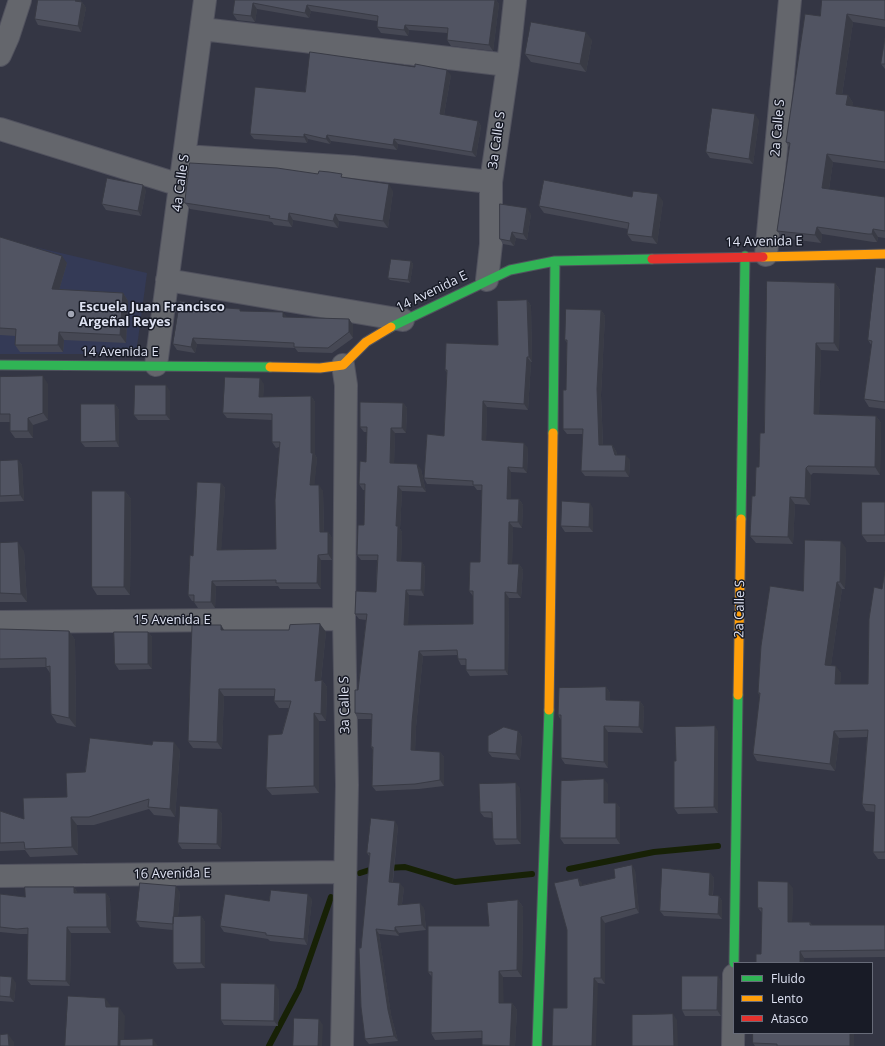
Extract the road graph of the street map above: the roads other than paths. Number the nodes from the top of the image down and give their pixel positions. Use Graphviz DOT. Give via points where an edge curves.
graph roads {
  1 [pos="20,0"];
  2 [pos="205,0"];
  3 [pos="515,0"];
  4 [pos="790,0"];
  5 [pos="202,29"];
  6 [pos="0,55"];
  7 [pos="508,65"];
  8 [pos="0,129"];
  9 [pos="184,156"];
  10 [pos="491,182"];
  11 [pos="180,185"];
  12 [pos="885,254"];
  13 [pos="756,255"];
  14 [pos="554,261"];
  15 [pos="167,280"];
  16 [pos="486,280"];
  17 [pos="403,320"];
  18 [pos="0,365"];
  19 [pos="156,365"];
  20 [pos="342,365"];
  21 [pos="344,619"];
  22 [pos="0,622"];
  23 [pos="344,872"];
  24 [pos="0,876"];
  25 [pos="734,962"];
  26 [pos="733,1034"];
  27 [pos="342,1046"];
  28 [pos="537,1046"];
  29 [pos="733,1046"];
  1 -- 6 [label="street"];
  2 -- 5 [label="street, 4a Calle S"];
  3 -- 7 [label="street, 3a Calle S"];
  4 -- 13 [label="street, 2a Calle S"];
  5 -- 7 [label="street"];
  5 -- 9 [label="street, 4a Calle S"];
  7 -- 10 [label="street, 3a Calle S"];
  8 -- 11 [label="street"];
  9 -- 10 [label="street" via="353,167"];
  9 -- 11 [label="street, 4a Calle S"];
  10 -- 16 [label="street, 3a Calle S" via="491,244"];
  11 -- 15 [label="street, 4a Calle S"];
  12 -- 13 [label="street, 14 Avenida E"];
  13 -- 14 [label="street, 14 Avenida E"];
  13 -- 25 [label="street, 2a Calle S"];
  14 -- 16 [label="street, 14 Avenida E" via="510,270"];
  14 -- 28 [label="street" via="550,692"];
  15 -- 17 [label="street"];
  15 -- 19 [label="street, 4a Calle S"];
  16 -- 17 [label="street, 14 Avenida E"];
  17 -- 20 [label="street, 14 Avenida E" via="366,342"];
  18 -- 19 [label="street, 14 Avenida E"];
  19 -- 20 [label="street, 14 Avenida E" via="320,368"];
  20 -- 21 [label="street, 3a Calle S" via="346,385"];
  21 -- 22 [label="street, 15 Avenida E"];
  21 -- 23 [label="street, 3a Calle S" via="347,785"];
  23 -- 24 [label="street, 16 Avenida E"];
  23 -- 27 [label="street, 3a Calle S"];
  26 -- 29 [label="street"];
}
